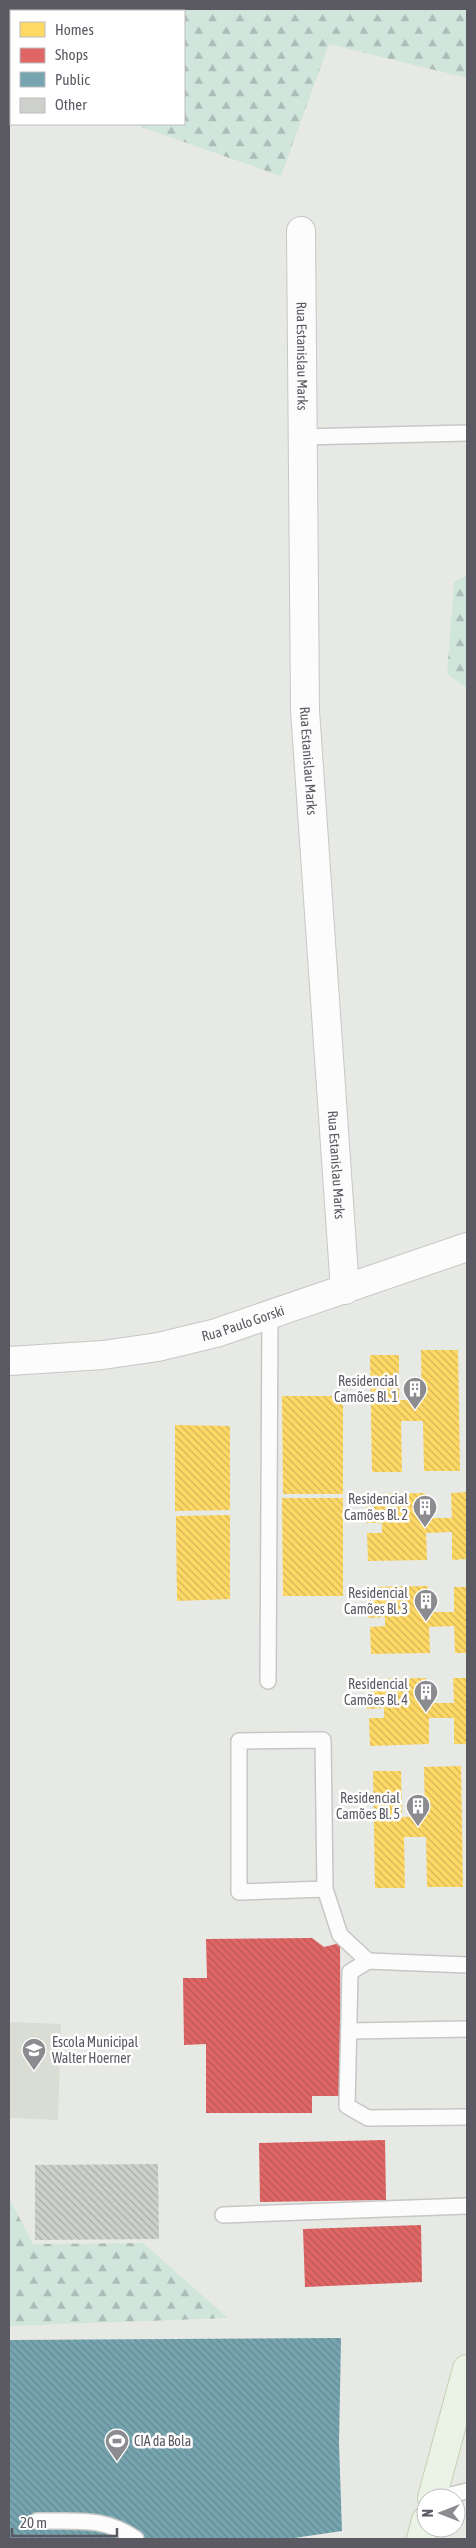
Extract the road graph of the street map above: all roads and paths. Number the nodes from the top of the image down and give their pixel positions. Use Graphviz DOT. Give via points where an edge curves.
graph roads {
  1 [pos="301,230"];
  2 [pos="467,433"];
  3 [pos="302,436"];
  4 [pos="467,1247"];
  5 [pos="345,1290"];
  6 [pos="270,1316"];
  7 [pos="9,1361"];
  8 [pos="268,1681"];
  9 [pos="326,1889"];
  10 [pos="368,1961"];
  11 [pos="467,1964"];
  12 [pos="467,2029"];
  13 [pos="349,2031"];
  14 [pos="467,2118"];
  15 [pos="467,2206"];
  16 [pos="223,2215"];
  17 [pos="467,2369"];
  18 [pos="435,2488"];
  19 [pos="37,2521"];
  20 [pos="136,2539"];
  1 -- 3 [label="street, Rua Estanislau Marks"];
  2 -- 3 [label="lane"];
  3 -- 5 [label="street, Rua Estanislau Marks" via="305,710"];
  4 -- 5 [label="street, Rua Paulo Gorski"];
  5 -- 6 [label="street, Rua Paulo Gorski"];
  6 -- 7 [label="street, Rua Paulo Gorski" via="158,1347 103,1355"];
  6 -- 8 [label="lane"];
  9 -- 9 [label="lane" via="239,1892 239,1741 323,1740"];
  9 -- 10 [label="lane" via="340,1935"];
  10 -- 11 [label="lane"];
  10 -- 13 [label="lane" via="350,1972"];
  12 -- 13 [label="lane"];
  13 -- 14 [label="lane" via="347,2106 368,2118"];
  15 -- 16 [label="lane"];
  17 -- 18 [label="main road"];
  19 -- 20 [label="lane" via="104,2522"];
}
